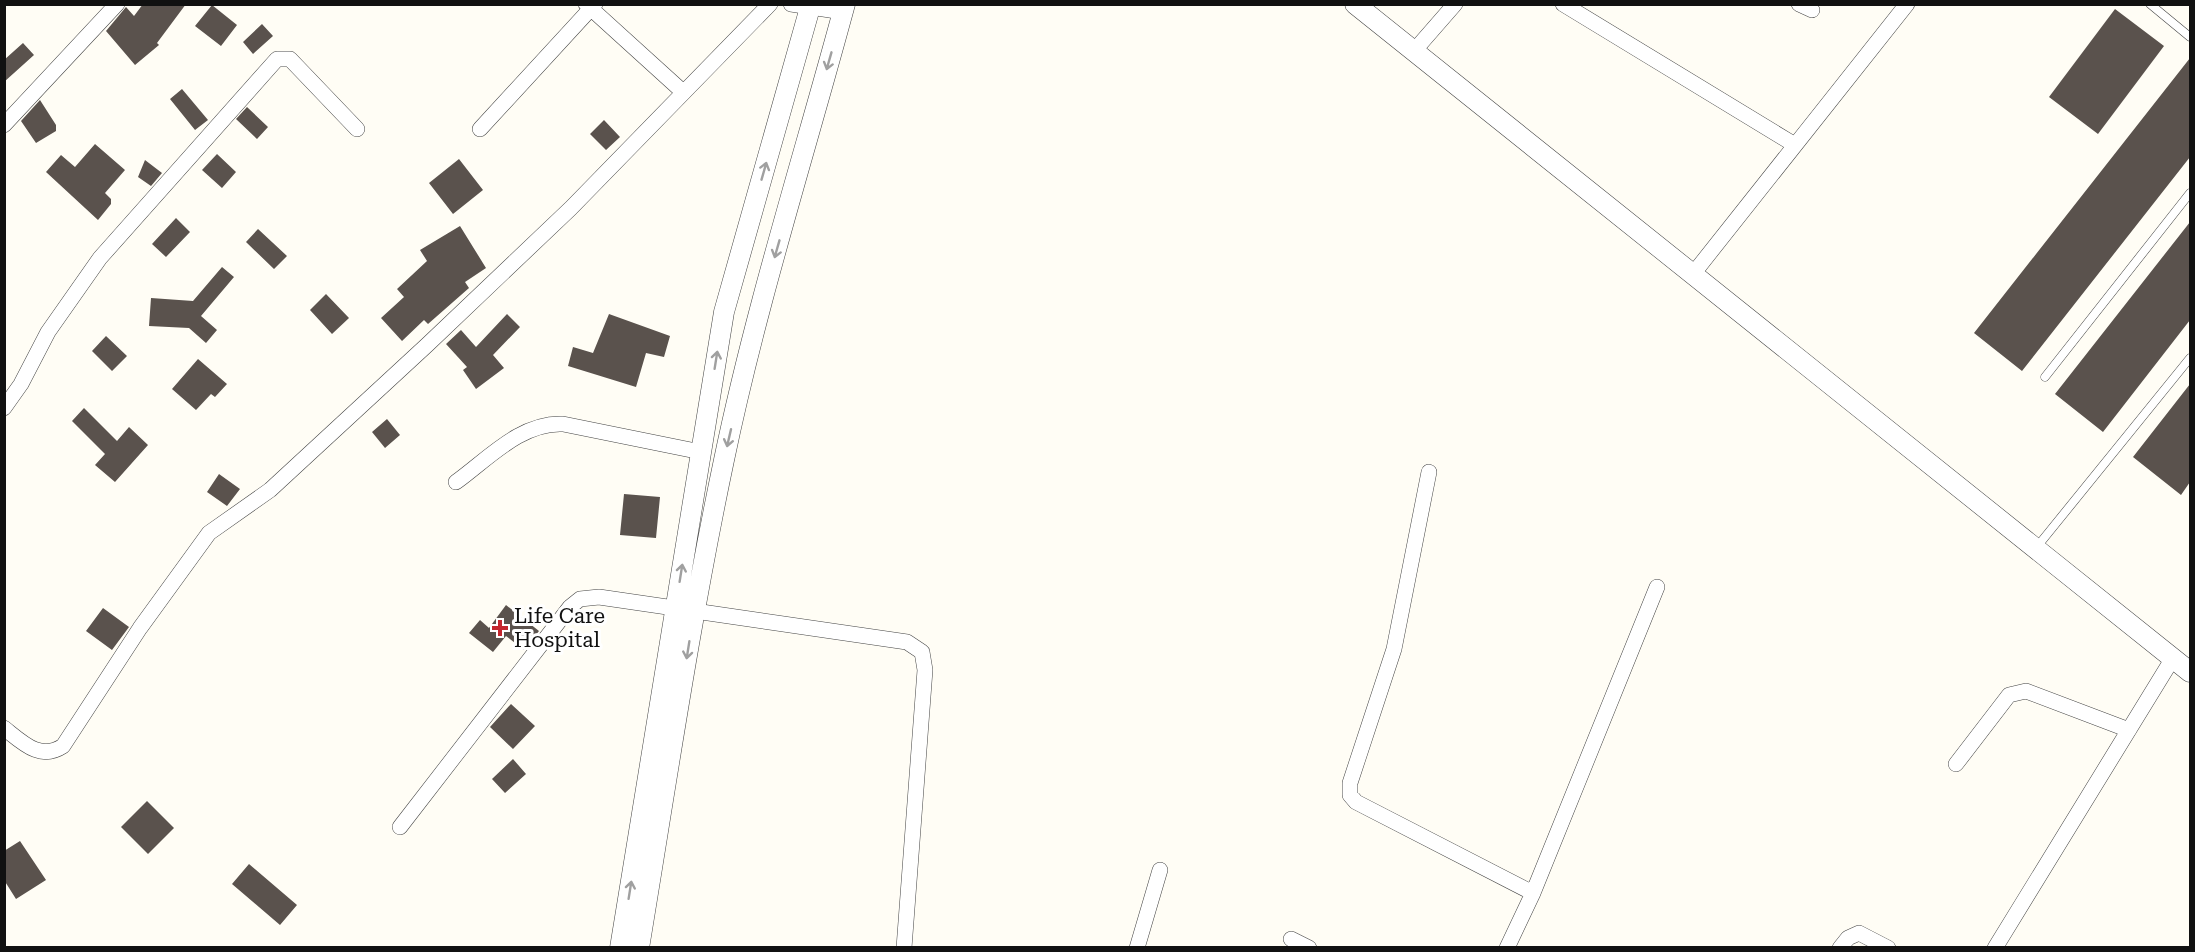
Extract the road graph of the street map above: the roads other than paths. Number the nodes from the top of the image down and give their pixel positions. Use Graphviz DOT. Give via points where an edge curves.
graph roads {
  1 [pos="117,4"];
  2 [pos="770,4"];
  3 [pos="1455,4"];
  4 [pos="1563,4"];
  5 [pos="1907,4"];
  6 [pos="2150,4"];
  7 [pos="804,5"];
  8 [pos="590,6"];
  9 [pos="1359,6"];
  10 [pos="844,8"];
  11 [pos="2190,37"];
  12 [pos="1414,51"];
  13 [pos="683,92"];
  14 [pos="4,125"];
  15 [pos="357,129"];
  16 [pos="480,129"];
  17 [pos="1795,146"];
  18 [pos="2190,193"];
  19 [pos="1693,274"];
  20 [pos="2190,358"];
  21 [pos="2045,377"];
  22 [pos="4,408"];
  23 [pos="701,452"];
  24 [pos="1429,472"];
  25 [pos="456,482"];
  26 [pos="2036,548"];
  27 [pos="1658,587"];
  28 [pos="685,610"];
  29 [pos="2173,658"];
  30 [pos="2190,672"];
  31 [pos="4,728"];
  32 [pos="2129,730"];
  33 [pos="1956,764"];
  34 [pos="400,827"];
  35 [pos="1160,870"];
  36 [pos="1533,893"];
  37 [pos="1291,939"];
  38 [pos="620,948"];
  39 [pos="639,948"];
  40 [pos="903,948"];
  41 [pos="1137,948"];
  42 [pos="1309,948"];
  43 [pos="1507,948"];
  44 [pos="1840,948"];
  45 [pos="1888,948"];
  46 [pos="1995,948"];
  1 -- 14 [label="street"];
  2 -- 13 [label="street"];
  3 -- 12 [label="street"];
  4 -- 17 [label="street"];
  5 -- 17 [label="street"];
  6 -- 11 [label="lane"];
  7 -- 10 [label="street"];
  23 -- 7 [label="street, one-way" via="724,312"];
  8 -- 13 [label="street"];
  8 -- 16 [label="street"];
  9 -- 12 [label="street"];
  10 -- 28 [label="street, one-way" via="758,318"];
  12 -- 19 [label="street"];
  13 -- 31 [label="street" via="571,208 427,345 270,490 209,533 180,569 63,746 46,753 36,751"];
  15 -- 22 [label="street" via="290,59 277,59 100,258 48,332"];
  17 -- 19 [label="street"];
  18 -- 21 [label="lane"];
  19 -- 26 [label="street"];
  20 -- 26 [label="lane"];
  23 -- 25 [label="street" via="562,424 543,424 525,431"];
  28 -- 23 [label="street, one-way"];
  24 -- 36 [label="street" via="1396,639 1350,783 1350,795 1356,802"];
  26 -- 29 [label="street"];
  27 -- 36 [label="street"];
  28 -- 34 [label="street" via="599,597 580,599"];
  38 -- 28 [label="street, one-way"];
  28 -- 39 [label="street, one-way"];
  28 -- 40 [label="street" via="907,642 922,652 925,670"];
  29 -- 30 [label="street"];
  29 -- 32 [label="street"];
  32 -- 33 [label="street" via="2026,691 2015,692"];
  32 -- 46 [label="street"];
  35 -- 41 [label="street"];
  36 -- 43 [label="street"];
  37 -- 42 [label="street"];
  44 -- 45 [label="street" via="1859,933"];
}
